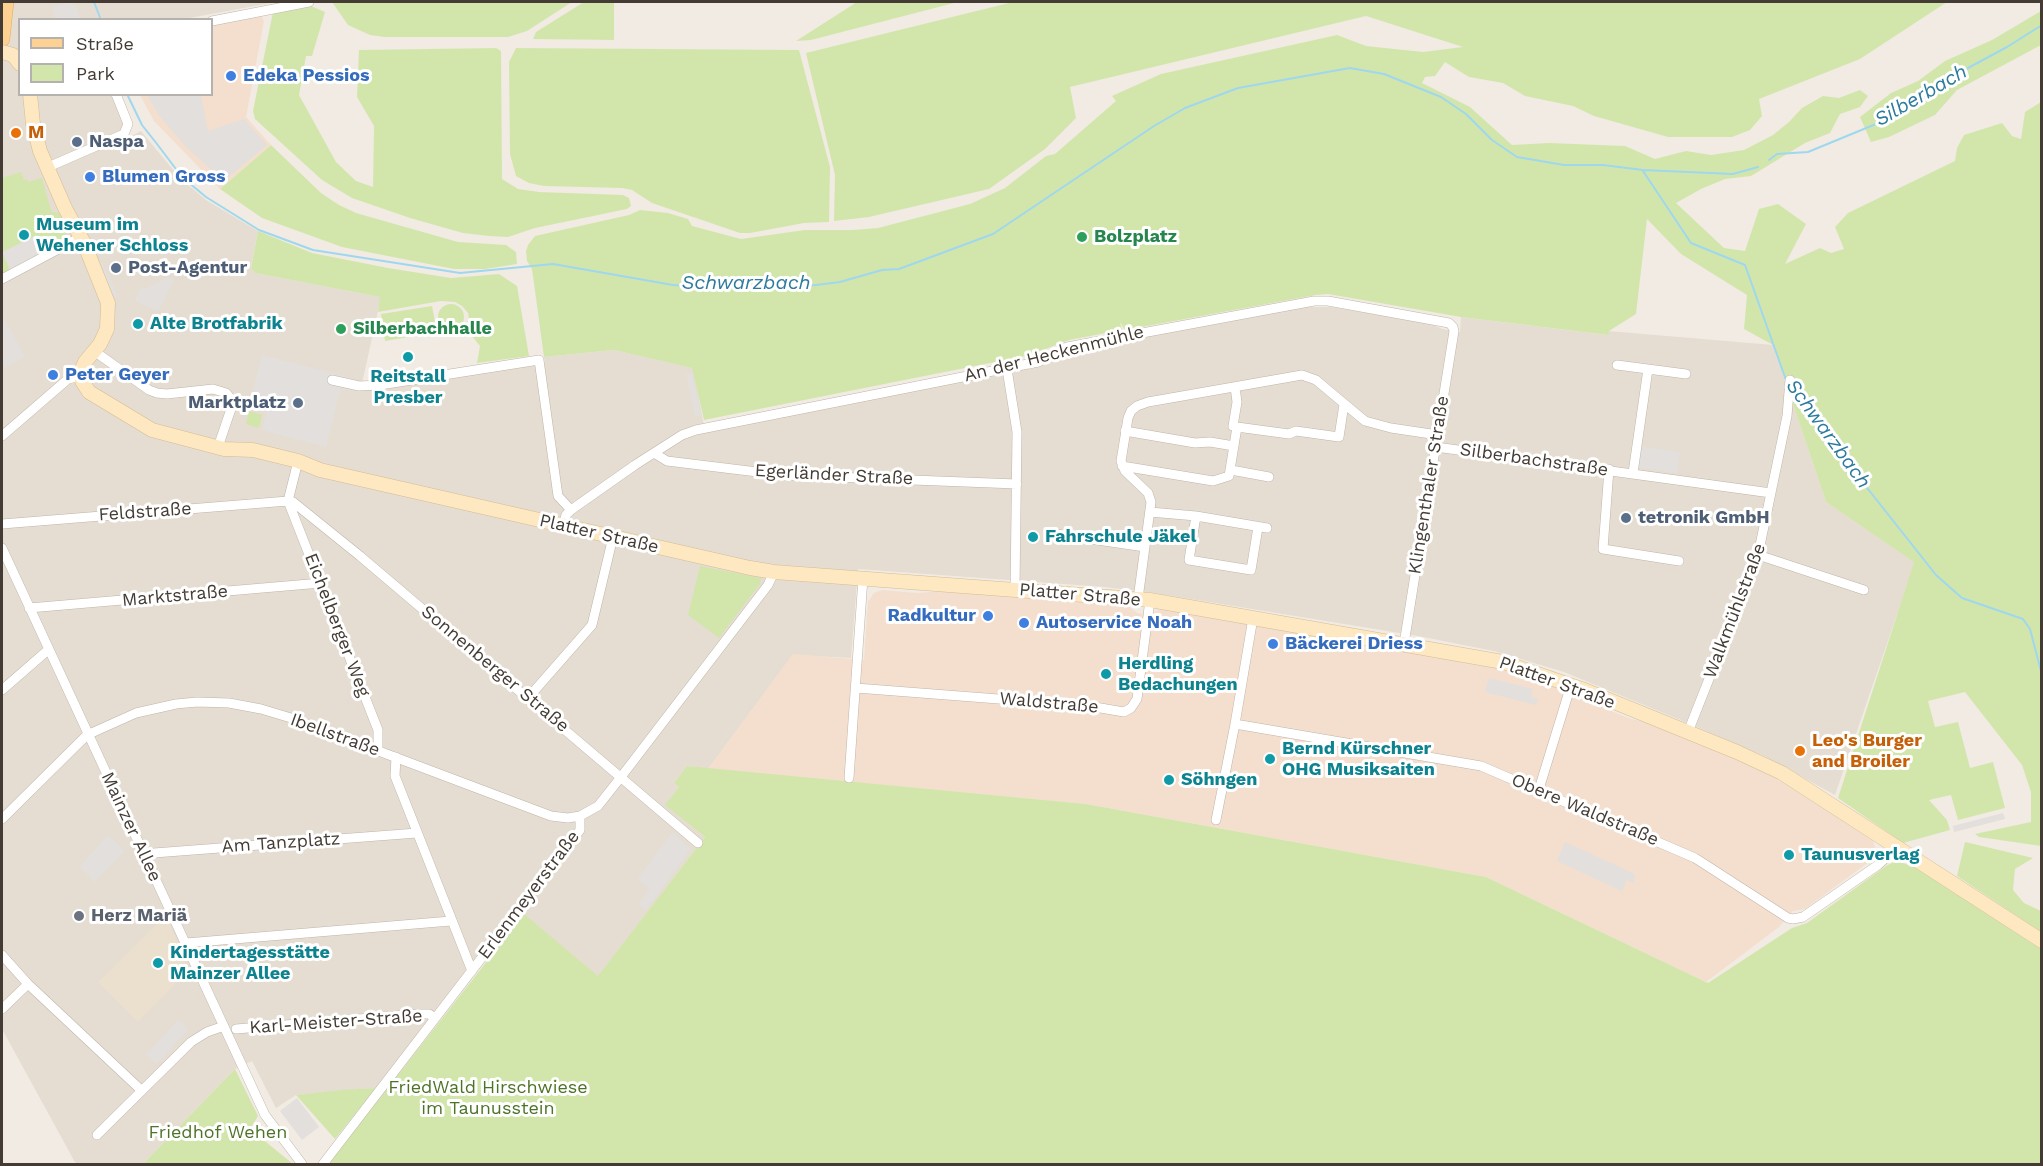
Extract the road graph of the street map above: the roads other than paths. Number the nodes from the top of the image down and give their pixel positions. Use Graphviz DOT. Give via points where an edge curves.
graph roads {
  1 [pos="6,2"];
  2 [pos="309,2"];
  3 [pos="213,21"];
  4 [pos="2,39"];
  5 [pos="2,52"];
  6 [pos="2,58"];
  7 [pos="18,61"];
  8 [pos="18,63"];
  9 [pos="30,96"];
  10 [pos="117,96"];
  11 [pos="46,168"];
  12 [pos="81,237"];
  13 [pos="2,279"];
  14 [pos="1453,327"];
  15 [pos="94,351"];
  16 [pos="1617,365"];
  17 [pos="1007,369"];
  18 [pos="1648,369"];
  19 [pos="1686,374"];
  20 [pos="81,376"];
  21 [pos="332,380"];
  22 [pos="1790,380"];
  23 [pos="1235,387"];
  24 [pos="1344,404"];
  25 [pos="1237,427"];
  26 [pos="1125,431"];
  27 [pos="1438,435"];
  28 [pos="2,436"];
  29 [pos="1234,446"];
  30 [pos="219,447"];
  31 [pos="1436,447"];
  32 [pos="654,453"];
  33 [pos="298,461"];
  34 [pos="1122,466"];
  35 [pos="1231,470"];
  36 [pos="1608,470"];
  37 [pos="1633,473"];
  38 [pos="1269,477"];
  39 [pos="1017,484"];
  40 [pos="1772,493"];
  41 [pos="288,501"];
  42 [pos="571,510"];
  43 [pos="1150,512"];
  44 [pos="1196,516"];
  45 [pos="2,524"];
  46 [pos="563,526"];
  47 [pos="1056,534"];
  48 [pos="612,537"];
  49 [pos="1145,547"];
  50 [pos="2,548"];
  51 [pos="1758,555"];
  52 [pos="1679,561"];
  53 [pos="774,572"];
  54 [pos="863,578"];
  55 [pos="321,584"];
  56 [pos="1015,589"];
  57 [pos="1864,590"];
  58 [pos="1144,600"];
  59 [pos="29,608"];
  60 [pos="1253,618"];
  61 [pos="1404,644"];
  62 [pos="48,650"];
  63 [pos="1571,685"];
  64 [pos="856,688"];
  65 [pos="2,690"];
  66 [pos="528,698"];
  67 [pos="1235,724"];
  68 [pos="1688,732"];
  69 [pos="87,735"];
  70 [pos="378,751"];
  71 [pos="396,757"];
  72 [pos="621,777"];
  73 [pos="849,778"];
  74 [pos="1539,789"];
  75 [pos="580,816"];
  76 [pos="2,819"];
  77 [pos="1216,820"];
  78 [pos="417,833"];
  79 [pos="698,843"];
  80 [pos="1897,848"];
  81 [pos="144,855"];
  82 [pos="452,921"];
  83 [pos="2042,941"];
  84 [pos="186,943"];
  85 [pos="2,955"];
  86 [pos="472,971"];
  87 [pos="28,984"];
  88 [pos="2,1009"];
  89 [pos="435,1018"];
  90 [pos="224,1026"];
  91 [pos="236,1029"];
  92 [pos="141,1090"];
  93 [pos="97,1135"];
  94 [pos="303,1164"];
  95 [pos="323,1164"];
  1 -- 4 [label="main road"];
  2 -- 3 [label="street"];
  5 -- 7 [label="main road" via="13,55"];
  6 -- 8 [label="main road"];
  9 -- 11 [label="main road" via="34,128"];
  10 -- 11 [label="street" via="128,124 124,134"];
  11 -- 12 [label="main road"];
  12 -- 13 [label="street"];
  12 -- 15 [label="main road" via="109,311 104,337"];
  14 -- 17 [label="street, An der Heckenmühle" via="1449,323 1314,301 1067,347 1038,362"];
  14 -- 27 [label="street, Klingenthaler Straße"];
  15 -- 20 [label="main road"];
  15 -- 30 [label="street" via="149,390 163,394 213,389 226,393 232,406"];
  16 -- 18 [label="street"];
  17 -- 32 [label="street, An der Heckenmühle" via="696,430"];
  17 -- 39 [label="street" via="1016,422"];
  18 -- 19 [label="street"];
  18 -- 37 [label="street, Silberbachstraße"];
  20 -- 28 [label="street" via="68,379"];
  20 -- 30 [label="main road, Platter Straße" via="89,392 144,426"];
  21 -- 42 [label="street" via="359,386 380,385 539,360 558,493"];
  22 -- 40 [label="street, Walkmühlstraße"];
  23 -- 24 [label="street" via="1302,375 1316,380"];
  23 -- 25 [label="street" via="1233,426"];
  23 -- 26 [label="street" via="1141,404 1131,411"];
  24 -- 25 [label="street" via="1339,437"];
  24 -- 27 [label="street" via="1365,421"];
  25 -- 29 [label="street"];
  26 -- 29 [label="street"];
  26 -- 34 [label="street"];
  27 -- 31 [label="street, Klingenthaler Straße"];
  29 -- 35 [label="street"];
  30 -- 33 [label="main road, Platter Straße"];
  31 -- 36 [label="street, Silberbachstraße"];
  31 -- 61 [label="street, Klingenthaler Straße"];
  32 -- 39 [label="street, Egerländer Straße" via="667,461 782,475"];
  32 -- 42 [label="street, An der Heckenmühle"];
  33 -- 41 [label="street"];
  33 -- 46 [label="main road, Platter Straße" via="320,470"];
  34 -- 35 [label="street" via="1213,481 1229,476"];
  34 -- 43 [label="street" via="1148,493"];
  35 -- 38 [label="street"];
  36 -- 37 [label="street, Silberbachstraße"];
  36 -- 52 [label="street" via="1603,549"];
  37 -- 40 [label="street, Silberbachstraße"];
  39 -- 56 [label="street"];
  40 -- 51 [label="street, Walkmühlstraße"];
  41 -- 45 [label="street, Feldstraße"];
  41 -- 55 [label="street, Eichelberger Weg"];
  41 -- 66 [label="street, Sonnenberger Straße" via="360,556"];
  42 -- 46 [label="street"];
  43 -- 44 [label="street"];
  43 -- 49 [label="street"];
  44 -- 44 [label="street" via="1263,528 1251,570 1189,560"];
  46 -- 48 [label="main road, Platter Straße"];
  47 -- 49 [label="street"];
  48 -- 53 [label="main road, Platter Straße"];
  48 -- 66 [label="street" via="592,625"];
  49 -- 58 [label="street"];
  50 -- 59 [label="street, Mainzer Allee"];
  51 -- 57 [label="street"];
  51 -- 68 [label="street, Walkmühlstraße"];
  53 -- 54 [label="main road, Platter Straße"];
  53 -- 72 [label="street, Erlenmeyerstraße"];
  54 -- 56 [label="main road, Platter Straße"];
  54 -- 64 [label="street"];
  55 -- 59 [label="street, Marktstraße"];
  55 -- 70 [label="street, Eichelberger Weg" via="378,730"];
  56 -- 58 [label="main road, Platter Straße"];
  58 -- 60 [label="main road, Platter Straße"];
  58 -- 64 [label="street, Waldstraße" via="1137,699 1124,712"];
  59 -- 62 [label="street, Mainzer Allee"];
  60 -- 61 [label="main road, Platter Straße"];
  60 -- 67 [label="street"];
  61 -- 63 [label="main road, Platter Straße" via="1503,662"];
  62 -- 65 [label="street"];
  62 -- 69 [label="street, Mainzer Allee"];
  63 -- 68 [label="main road, Platter Straße"];
  63 -- 74 [label="street"];
  64 -- 73 [label="street"];
  66 -- 72 [label="street, Sonnenberger Straße"];
  67 -- 74 [label="street, Obere Waldstraße" via="1481,766"];
  67 -- 77 [label="street"];
  68 -- 80 [label="main road, Platter Straße" via="1782,773"];
  69 -- 70 [label="street, Ibellstraße" via="156,708 213,702 261,708"];
  69 -- 76 [label="street, Ibellstraße"];
  69 -- 81 [label="street, Mainzer Allee"];
  70 -- 71 [label="street, Ibellstraße"];
  71 -- 75 [label="street, Ibellstraße" via="551,816"];
  71 -- 78 [label="street" via="395,776"];
  72 -- 75 [label="street, Erlenmeyerstraße" via="598,806"];
  72 -- 79 [label="street, Sonnenberger Straße"];
  74 -- 80 [label="street, Obere Waldstraße" via="1703,862 1788,918 1803,917"];
  75 -- 86 [label="street, Erlenmeyerstraße" via="580,830"];
  78 -- 81 [label="street, Am Tanzplatz"];
  78 -- 82 [label="street"];
  80 -- 83 [label="main road, Platter Straße"];
  81 -- 84 [label="street, Mainzer Allee"];
  82 -- 84 [label="street"];
  82 -- 86 [label="street"];
  84 -- 90 [label="street, Mainzer Allee"];
  85 -- 87 [label="street"];
  86 -- 89 [label="street, Erlenmeyerstraße"];
  87 -- 88 [label="street"];
  87 -- 92 [label="street"];
  89 -- 91 [label="street, Karl-Meister-Straße" via="418,1014"];
  89 -- 95 [label="street, Erlenmeyerstraße"];
  90 -- 92 [label="street" via="191,1042"];
  90 -- 94 [label="street, Mainzer Allee" via="265,1115"];
  92 -- 93 [label="street"];
}
